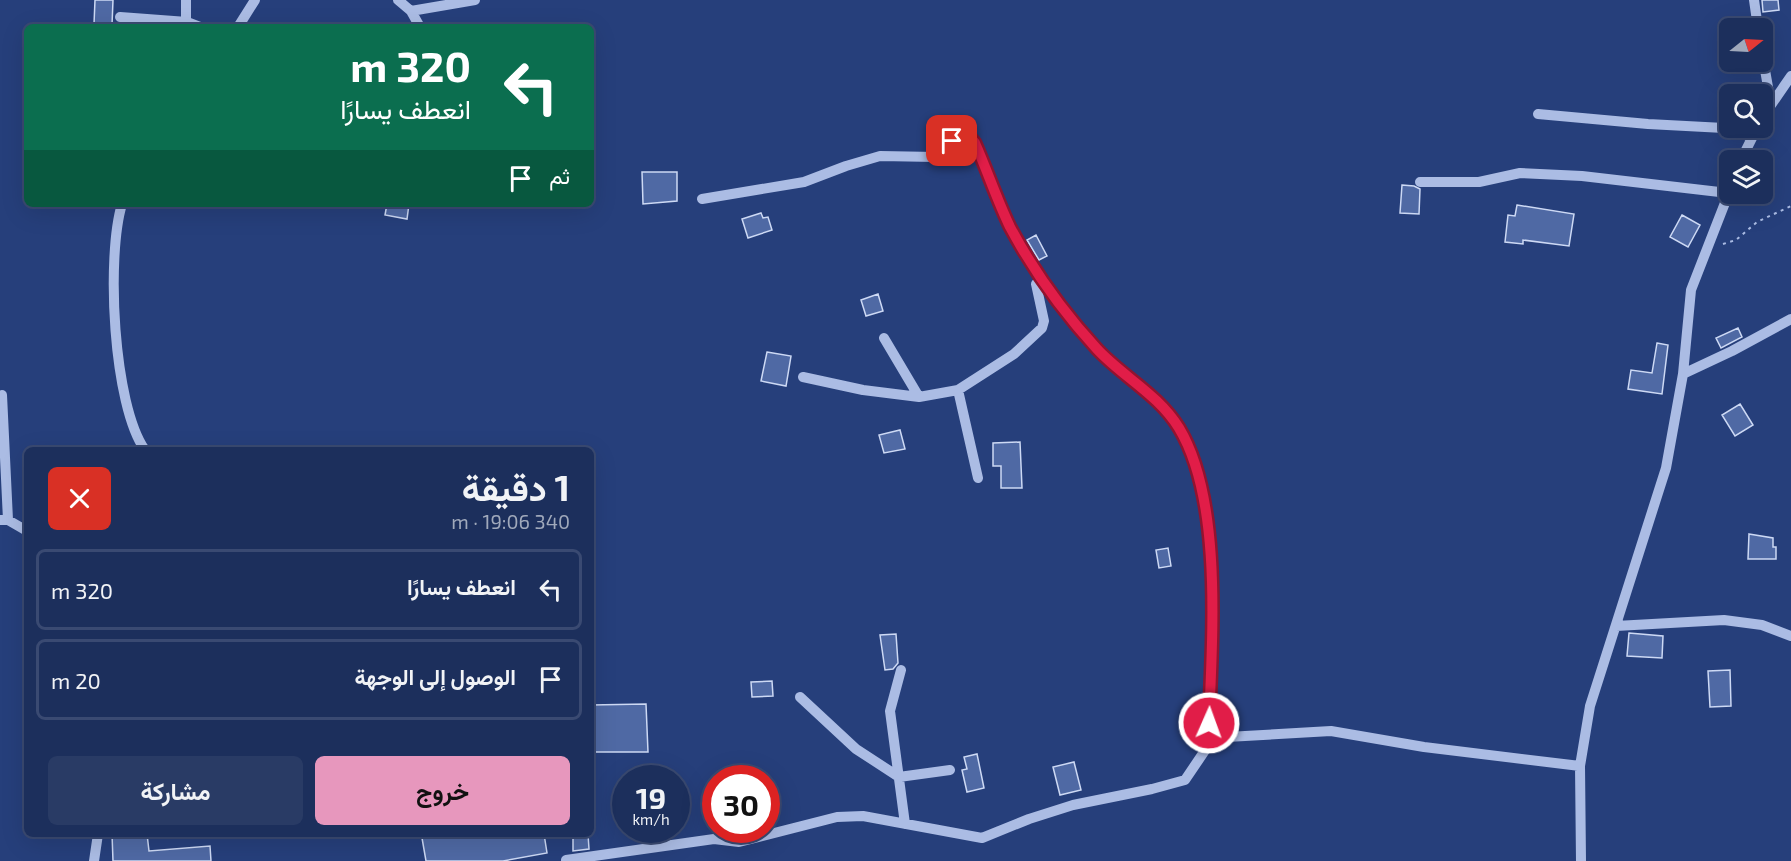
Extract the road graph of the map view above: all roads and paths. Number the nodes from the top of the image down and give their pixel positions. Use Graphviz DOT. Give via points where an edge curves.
graph roads {
  1 [pos="186,0"];
  2 [pos="255,0"];
  3 [pos="398,0"];
  4 [pos="475,0"];
  5 [pos="1754,0"];
  6 [pos="411,11"];
  7 [pos="120,17"];
  8 [pos="1757,18"];
  9 [pos="178,24"];
  10 [pos="186,24"];
  11 [pos="240,24"];
  12 [pos="418,24"];
  13 [pos="1791,76"];
  14 [pos="1773,101"];
  15 [pos="1538,114"];
  16 [pos="1719,128"];
  17 [pos="1420,182"];
  18 [pos="1719,190"];
  19 [pos="702,199"];
  20 [pos="1724,204"];
  21 [pos="122,207"];
  22 [pos="1791,207"];
  23 [pos="1712,239"];
  24 [pos="1041,278"];
  25 [pos="1791,319"];
  26 [pos="884,338"];
  27 [pos="1683,374"];
  28 [pos="803,377"];
  29 [pos="958,390"];
  30 [pos="2,394"];
  31 [pos="919,397"];
  32 [pos="143,447"];
  33 [pos="978,477"];
  34 [pos="4,520"];
  35 [pos="24,530"];
  36 [pos="1616,626"];
  37 [pos="1791,636"];
  38 [pos="901,670"];
  39 [pos="800,697"];
  40 [pos="1208,746"];
  41 [pos="1580,766"];
  42 [pos="950,770"];
  43 [pos="899,777"];
  44 [pos="905,824"];
  45 [pos="98,837"];
  46 [pos="566,860"];
  47 [pos="94,861"];
  48 [pos="1581,861"];
  1 -- 10 [label="street"];
  2 -- 11 [label="street"];
  3 -- 6 [label="street"];
  4 -- 6 [label="street"];
  5 -- 8 [label="street"];
  6 -- 12 [label="street"];
  7 -- 9 [label="street"];
  13 -- 14 [label="street"];
  15 -- 16 [label="street"];
  17 -- 18 [label="street" via="1479,182 1520,173"];
  19 -- 24 [label="street" via="804,182 880,156 936,157 946,151 954,133 960,130 975,143 1010,226"];
  20 -- 23 [label="street"];
  21 -- 32 [label="street" via="114,307 124,400"];
  22 -- 23 [label="path" via="1757,222 1736,240 1723,244"];
  23 -- 27 [label="street" via="1691,290"];
  24 -- 29 [label="street" via="1036,293 1044,321 1042,328 1014,354"];
  24 -- 40 [label="street" via="1098,350 1148,391 1179,428 1197,472 1210,545 1212,654"];
  25 -- 27 [label="street"];
  26 -- 31 [label="street"];
  27 -- 36 [label="street" via="1666,468"];
  28 -- 31 [label="street"];
  29 -- 31 [label="street"];
  29 -- 33 [label="street"];
  30 -- 34 [label="street"];
  34 -- 35 [label="street"];
  36 -- 37 [label="street" via="1724,620 1762,625"];
  36 -- 41 [label="street" via="1590,706"];
  38 -- 43 [label="street" via="890,711"];
  39 -- 43 [label="street" via="856,749"];
  40 -- 41 [label="street" via="1227,737 1331,731"];
  40 -- 44 [label="street" via="1185,780 1073,805 982,838"];
  41 -- 48 [label="street"];
  42 -- 43 [label="street"];
  43 -- 44 [label="street"];
  44 -- 46 [label="street" via="863,816 837,817 739,842 714,839"];
  45 -- 47 [label="street"];
}
